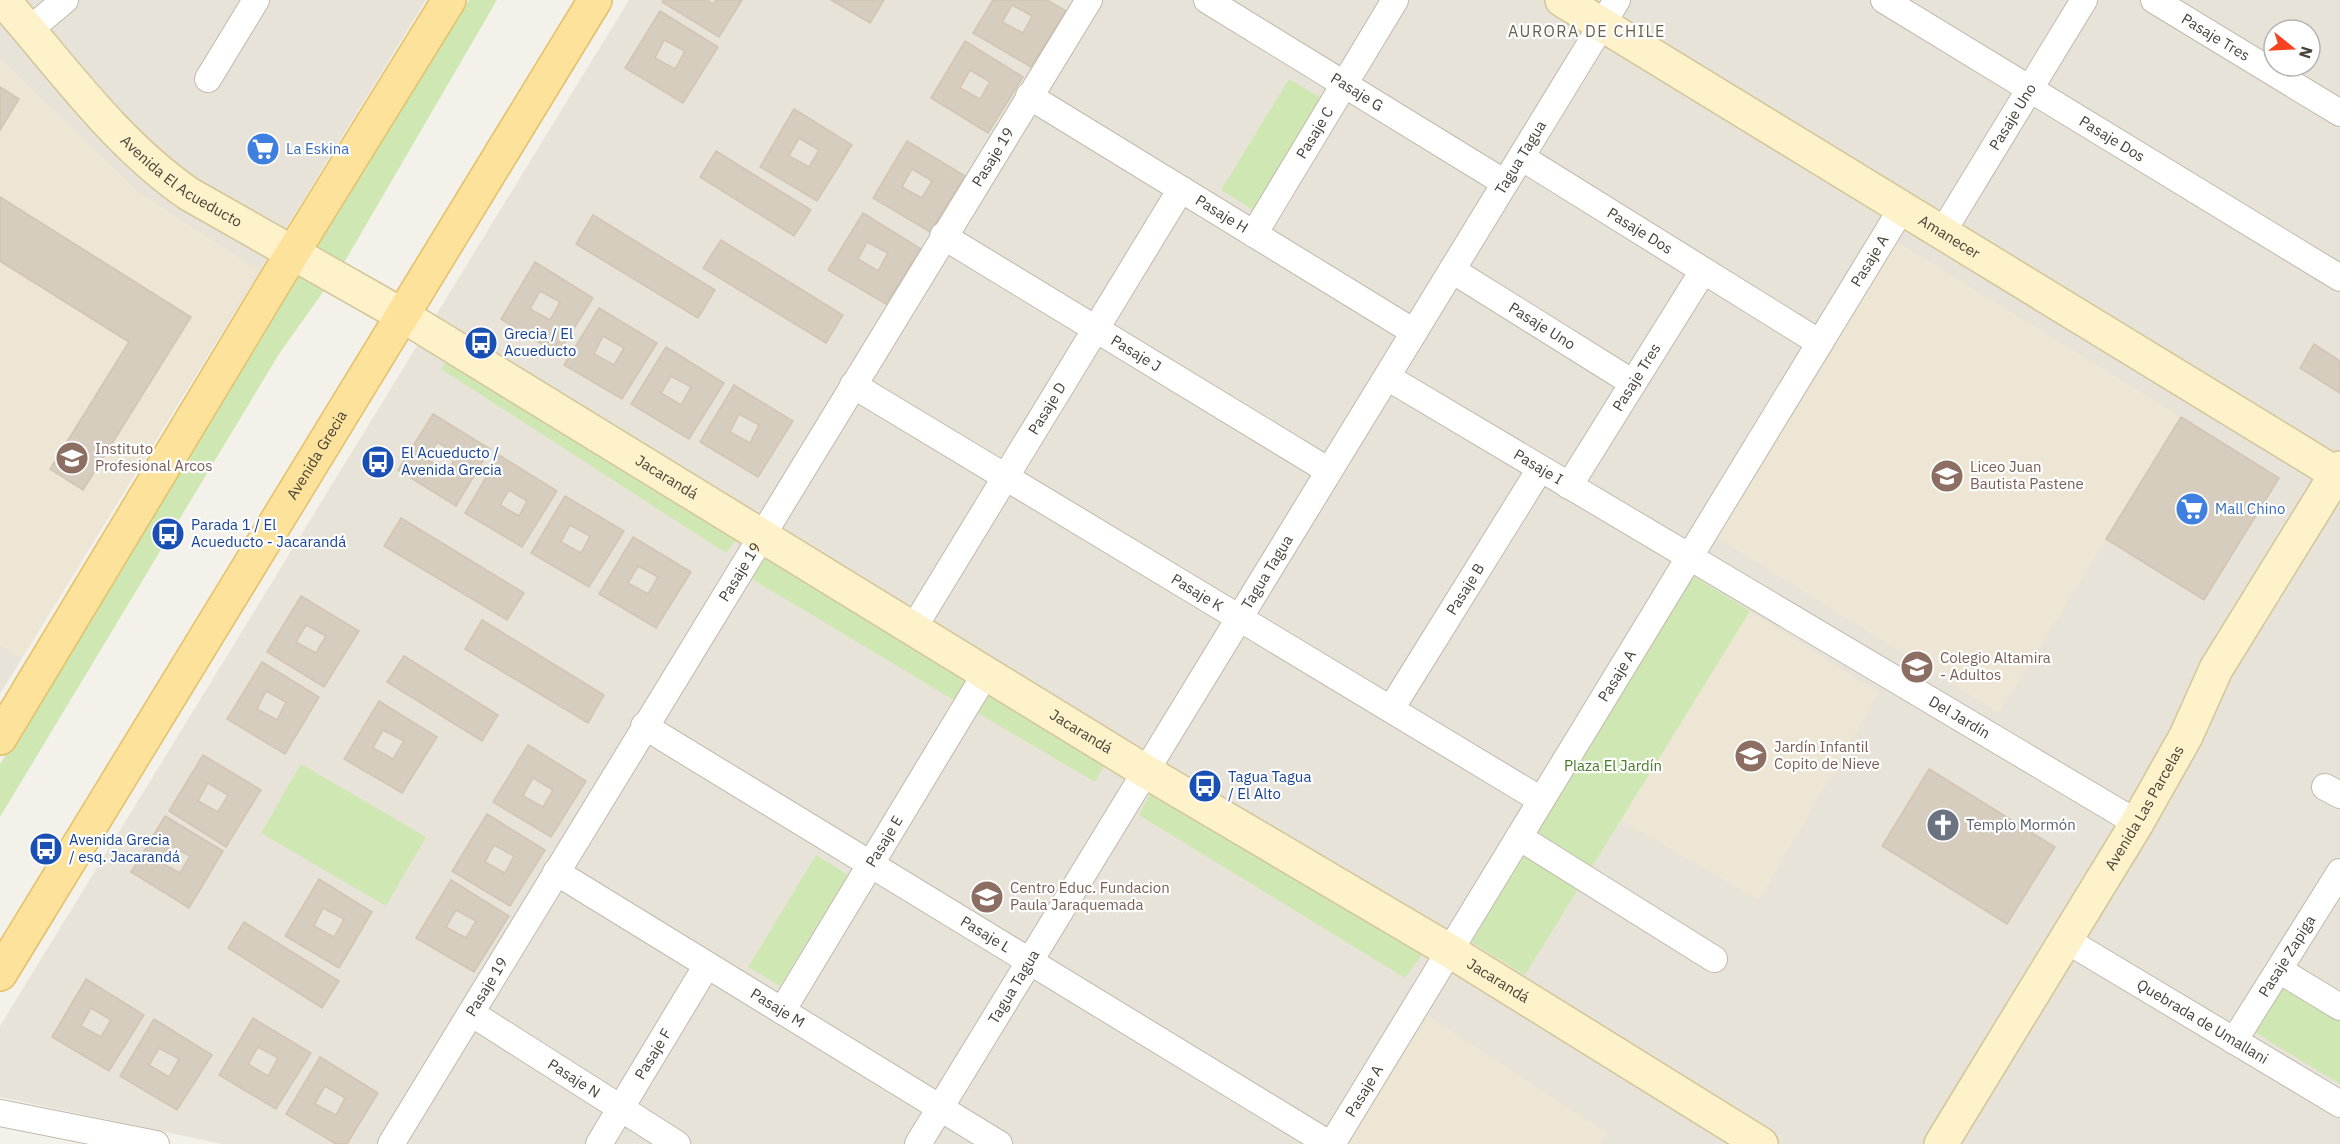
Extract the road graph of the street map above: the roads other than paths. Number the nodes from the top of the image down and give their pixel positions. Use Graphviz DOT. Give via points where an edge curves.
graph roads {
  1 [pos="3,0"];
  2 [pos="66,0"];
  3 [pos="256,0"];
  4 [pos="449,0"];
  5 [pos="596,0"];
  6 [pos="1089,0"];
  7 [pos="1208,0"];
  8 [pos="1395,0"];
  9 [pos="1562,0"];
  10 [pos="1884,0"];
  11 [pos="2084,0"];
  12 [pos="2154,0"];
  13 [pos="1610,12"];
  14 [pos="29,30"];
  15 [pos="208,79"];
  16 [pos="1344,84"];
  17 [pos="2029,89"];
  18 [pos="1029,96"];
  19 [pos="2340,113"];
  20 [pos="1521,157"];
  21 [pos="1505,183"];
  22 [pos="1180,189"];
  23 [pos="1902,208"];
  24 [pos="1942,233"];
  25 [pos="1254,234"];
  26 [pos="944,236"];
  27 [pos="293,252"];
  28 [pos="1452,270"];
  29 [pos="1703,270"];
  30 [pos="2340,278"];
  31 [pos="402,315"];
  32 [pos="1096,329"];
  33 [pos="1414,332"];
  34 [pos="1820,343"];
  35 [pos="1387,377"];
  36 [pos="1633,383"];
  37 [pos="854,385"];
  38 [pos="1540,469"];
  39 [pos="1329,471"];
  40 [pos="2339,473"];
  41 [pos="1006,477"];
  42 [pos="1569,486"];
  43 [pos="760,537"];
  44 [pos="1689,558"];
  45 [pos="1239,618"];
  46 [pos="913,628"];
  47 [pos="986,673"];
  48 [pos="1390,709"];
  49 [pos="644,726"];
  50 [pos="0,738"];
  51 [pos="1145,771"];
  52 [pos="1541,800"];
  53 [pos="2137,823"];
  54 [pos="1519,837"];
  55 [pos="870,864"];
  56 [pos="556,872"];
  57 [pos="2340,872"];
  58 [pos="2066,940"];
  59 [pos="1450,951"];
  60 [pos="1714,959"];
  61 [pos="1029,961"];
  62 [pos="707,965"];
  63 [pos="2279,970"];
  64 [pos="0,974"];
  65 [pos="2340,1007"];
  66 [pos="782,1011"];
  67 [pos="471,1013"];
  68 [pos="2234,1041"];
  69 [pos="2340,1104"];
  70 [pos="621,1108"];
  71 [pos="940,1108"];
  72 [pos="0,1113"];
  73 [pos="156,1144"];
  74 [pos="391,1144"];
  75 [pos="599,1144"];
  76 [pos="677,1144"];
  77 [pos="918,1144"];
  78 [pos="999,1144"];
  79 [pos="1330,1144"];
  80 [pos="1761,1144"];
  81 [pos="1941,1144"];
  1 -- 14 [label="street, Avenida El Acueducto"];
  2 -- 14 [label="street"];
  3 -- 15 [label="street"];
  4 -- 27 [label="main road"];
  5 -- 31 [label="main road, Avenida Grecia"];
  6 -- 18 [label="street, Pasaje 19"];
  7 -- 16 [label="street, Pasaje G"];
  8 -- 16 [label="street, Pasaje C"];
  9 -- 13 [label="street, Amanecer"];
  10 -- 17 [label="street, Pasaje Dos"];
  11 -- 17 [label="street, Pasaje Uno"];
  12 -- 19 [label="street, Pasaje Tres"];
  13 -- 20 [label="street, Tagua Tagua"];
  13 -- 23 [label="street, Amanecer"];
  14 -- 27 [label="street, Avenida El Acueducto" via="123,140 164,177"];
  16 -- 21 [label="street, Pasaje G"];
  16 -- 25 [label="street, Pasaje C"];
  17 -- 24 [label="street, Pasaje Uno"];
  17 -- 30 [label="street, Pasaje Dos"];
  18 -- 22 [label="street, Pasaje H"];
  18 -- 26 [label="street, Pasaje 19"];
  20 -- 21 [label="street, Tagua Tagua"];
  20 -- 29 [label="street, Pasaje Dos"];
  21 -- 28 [label="street, Tagua Tagua"];
  22 -- 25 [label="street, Pasaje H"];
  22 -- 32 [label="street, Pasaje D"];
  23 -- 24 [label="street, Amanecer"];
  23 -- 34 [label="street, Pasaje A"];
  24 -- 40 [label="street, Amanecer"];
  25 -- 33 [label="street, Pasaje H"];
  26 -- 32 [label="street, Pasaje J"];
  26 -- 37 [label="street, Pasaje 19"];
  27 -- 31 [label="street, Avenida El Acueducto"];
  27 -- 50 [label="main road"];
  28 -- 33 [label="street, Tagua Tagua"];
  28 -- 36 [label="street, Pasaje Uno"];
  29 -- 34 [label="street, Pasaje Dos"];
  29 -- 36 [label="street, Pasaje Tres"];
  31 -- 43 [label="street, Jacarandá"];
  31 -- 64 [label="main road, Avenida Grecia"];
  32 -- 39 [label="street, Pasaje J"];
  32 -- 41 [label="street, Pasaje D"];
  33 -- 35 [label="street, Tagua Tagua"];
  34 -- 44 [label="street, Pasaje A"];
  35 -- 38 [label="street, Pasaje I"];
  35 -- 39 [label="street, Tagua Tagua"];
  36 -- 42 [label="street, Pasaje Tres"];
  37 -- 41 [label="street, Pasaje K"];
  37 -- 43 [label="street, Pasaje 19"];
  38 -- 42 [label="street, Pasaje I"];
  38 -- 48 [label="street, Pasaje B"];
  39 -- 45 [label="street, Tagua Tagua"];
  40 -- 53 [label="street, Avenida Las Parcelas" via="2216,669 2186,736"];
  41 -- 45 [label="street, Pasaje K"];
  41 -- 46 [label="street, Pasaje D"];
  42 -- 44 [label="street, Pasaje I"];
  43 -- 46 [label="street, Jacarandá"];
  43 -- 49 [label="street, Pasaje 19"];
  44 -- 52 [label="street, Pasaje A"];
  44 -- 53 [label="street, Del Jardín"];
  45 -- 48 [label="street, Pasaje K"];
  45 -- 51 [label="street, Tagua Tagua"];
  46 -- 47 [label="street, Jacarandá"];
  47 -- 51 [label="street, Jacarandá"];
  47 -- 55 [label="street, Pasaje E"];
  48 -- 52 [label="street, Pasaje K"];
  49 -- 55 [label="street, Pasaje L"];
  49 -- 56 [label="street, Pasaje 19"];
  51 -- 59 [label="street, Jacarandá"];
  51 -- 61 [label="street, Tagua Tagua"];
  52 -- 54 [label="street, Pasaje A"];
  53 -- 58 [label="street, Avenida Las Parcelas"];
  54 -- 59 [label="street, Pasaje A"];
  54 -- 60 [label="street"];
  55 -- 61 [label="street, Pasaje L"];
  55 -- 66 [label="street, Pasaje E"];
  56 -- 62 [label="street, Pasaje M"];
  56 -- 67 [label="street, Pasaje 19"];
  57 -- 63 [label="street, Pasaje Zapiga"];
  58 -- 68 [label="street, Quebrada de Umallani"];
  58 -- 81 [label="street, Avenida Las Parcelas"];
  59 -- 79 [label="street, Pasaje A"];
  59 -- 80 [label="street, Jacarandá"];
  61 -- 71 [label="street, Tagua Tagua"];
  61 -- 79 [label="street, Pasaje L"];
  62 -- 66 [label="street, Pasaje M"];
  62 -- 70 [label="street, Pasaje F"];
  63 -- 65 [label="street"];
  63 -- 68 [label="street, Pasaje Zapiga"];
  66 -- 71 [label="street, Pasaje M"];
  67 -- 70 [label="street, Pasaje N"];
  67 -- 74 [label="street, Pasaje 19"];
  68 -- 69 [label="street, Quebrada de Umallani"];
  70 -- 75 [label="street, Pasaje F"];
  70 -- 76 [label="street, Pasaje N"];
  71 -- 77 [label="street, Tagua Tagua"];
  71 -- 78 [label="street, Pasaje M"];
  72 -- 73 [label="street"];
}
